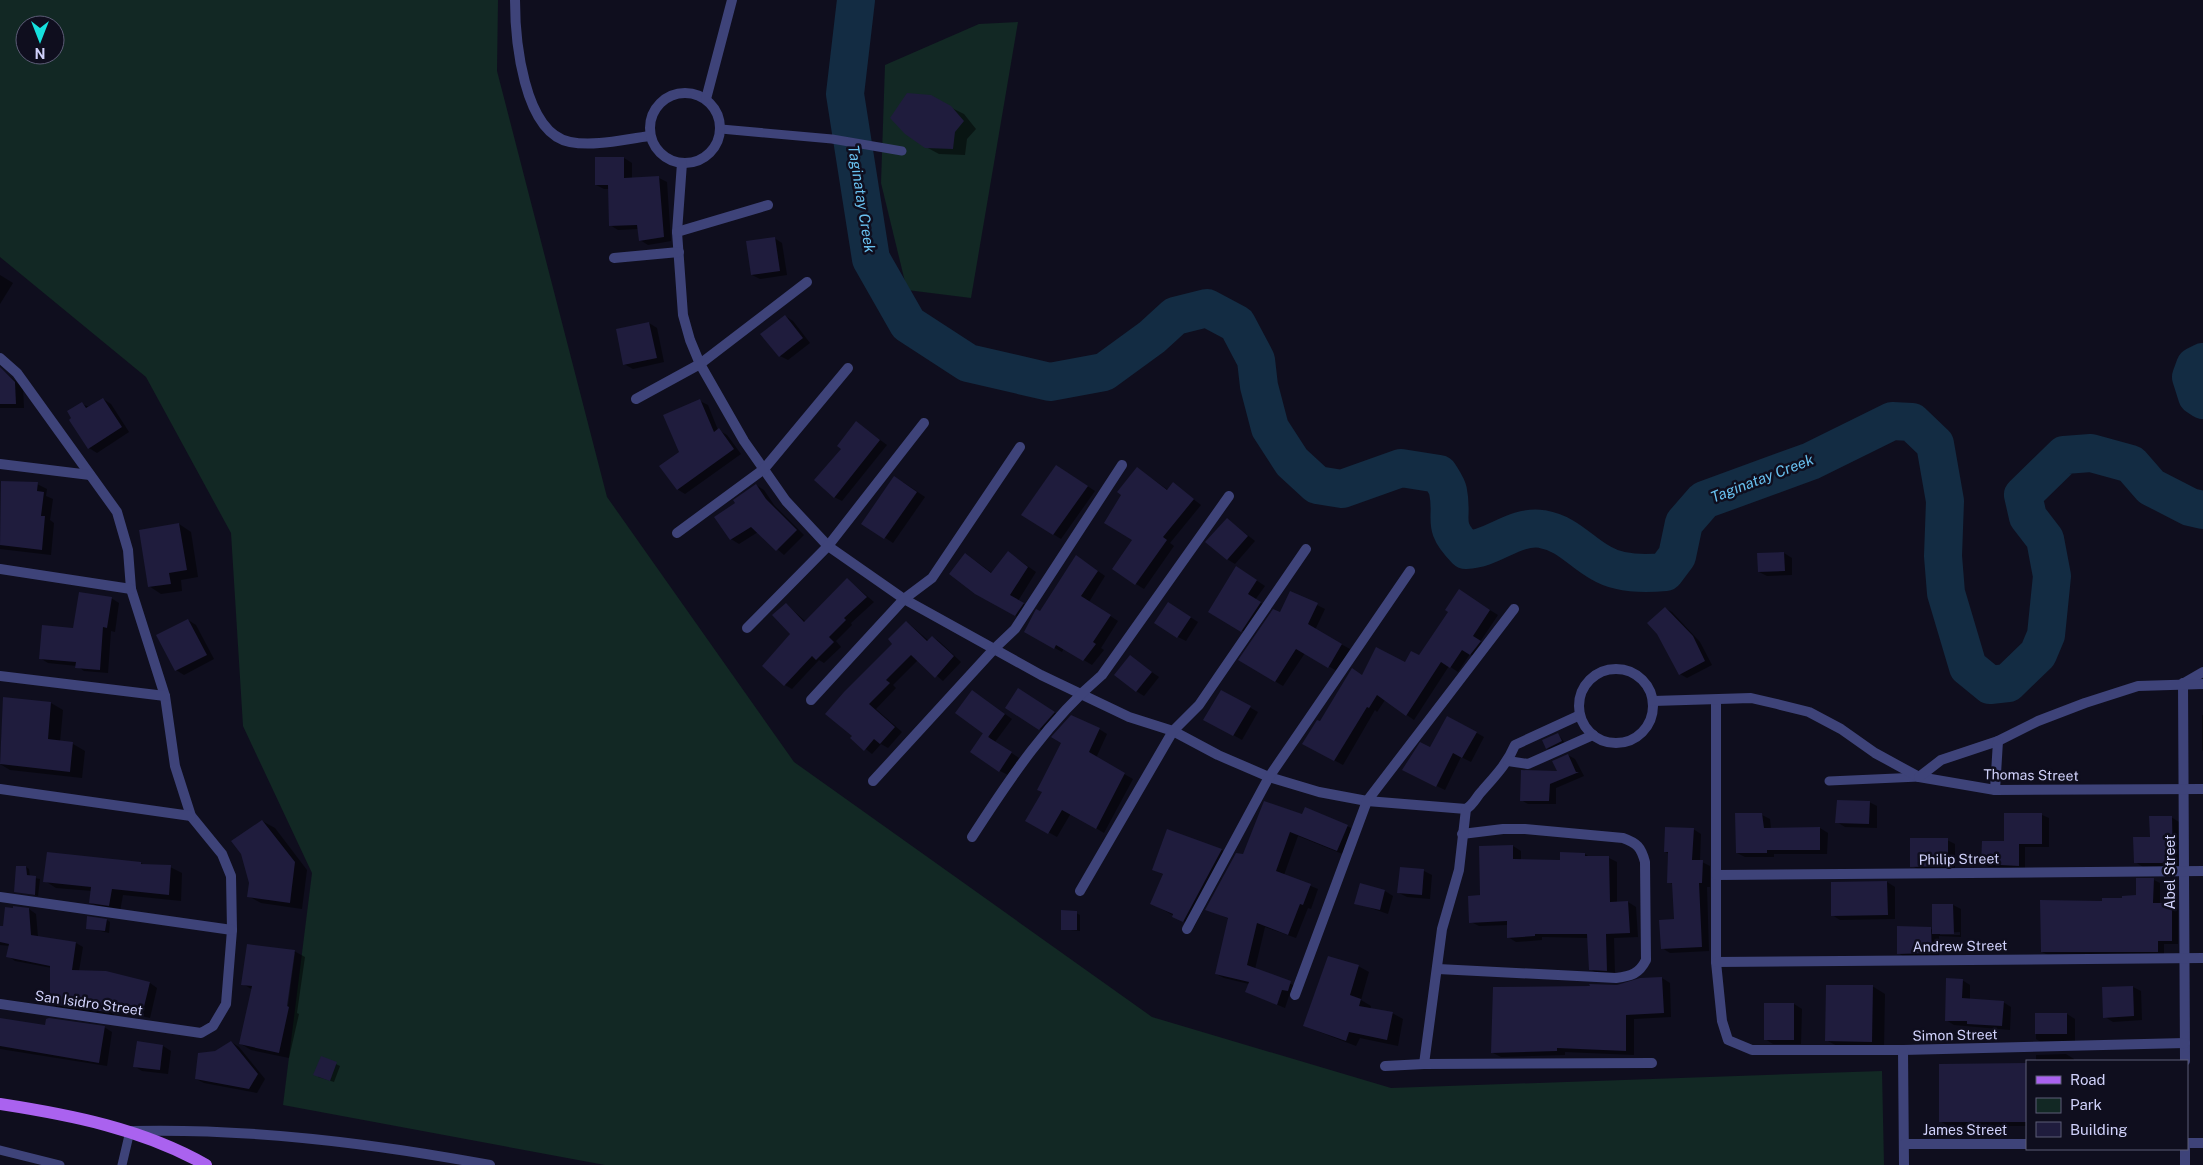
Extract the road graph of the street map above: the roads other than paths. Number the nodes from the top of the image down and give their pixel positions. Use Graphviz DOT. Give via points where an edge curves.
graph roads {
  1 [pos="515,0"];
  2 [pos="732,0"];
  3 [pos="706,99"];
  4 [pos="721,129"];
  5 [pos="650,136"];
  6 [pos="902,151"];
  7 [pos="682,163"];
  8 [pos="768,205"];
  9 [pos="677,232"];
  10 [pos="679,252"];
  11 [pos="614,258"];
  12 [pos="807,282"];
  13 [pos="0,358"];
  14 [pos="700,364"];
  15 [pos="848,368"];
  16 [pos="636,399"];
  17 [pos="924,423"];
  18 [pos="1020,447"];
  19 [pos="0,464"];
  20 [pos="1122,465"];
  21 [pos="764,469"];
  22 [pos="90,475"];
  23 [pos="1229,496"];
  24 [pos="677,533"];
  25 [pos="828,546"];
  26 [pos="1306,549"];
  27 [pos="0,569"];
  28 [pos="1410,571"];
  29 [pos="131,589"];
  30 [pos="904,599"];
  31 [pos="1514,609"];
  32 [pos="746,628"];
  33 [pos="994,649"];
  34 [pos="2203,672"];
  35 [pos="0,676"];
  36 [pos="2183,683"];
  37 [pos="2203,684"];
  38 [pos="1080,694"];
  39 [pos="165,696"];
  40 [pos="811,700"];
  41 [pos="1716,700"];
  42 [pos="1653,701"];
  43 [pos="1580,715"];
  44 [pos="1173,731"];
  45 [pos="1593,735"];
  46 [pos="1998,741"];
  47 [pos="1508,761"];
  48 [pos="1269,777"];
  49 [pos="1918,778"];
  50 [pos="873,780"];
  51 [pos="1829,781"];
  52 [pos="0,789"];
  53 [pos="2184,789"];
  54 [pos="2203,789"];
  55 [pos="1995,790"];
  56 [pos="1367,800"];
  57 [pos="1466,809"];
  58 [pos="191,816"];
  59 [pos="1462,834"];
  60 [pos="972,837"];
  61 [pos="2184,871"];
  62 [pos="2203,871"];
  63 [pos="1716,875"];
  64 [pos="1080,891"];
  65 [pos="0,897"];
  66 [pos="1187,929"];
  67 [pos="232,930"];
  68 [pos="2184,958"];
  69 [pos="2203,958"];
  70 [pos="1716,962"];
  71 [pos="1438,969"];
  72 [pos="1295,994"];
  73 [pos="0,1004"];
  74 [pos="2185,1043"];
  75 [pos="1903,1050"];
  76 [pos="2185,1060"];
  77 [pos="1652,1063"];
  78 [pos="1424,1064"];
  79 [pos="1385,1066"];
  80 [pos="0,1104"];
  81 [pos="130,1131"];
  82 [pos="2188,1143"];
  83 [pos="2203,1143"];
  84 [pos="1904,1144"];
  85 [pos="2026,1144"];
  86 [pos="0,1150"];
  87 [pos="2185,1150"];
  88 [pos="60,1165"];
  89 [pos="122,1165"];
  90 [pos="206,1165"];
  91 [pos="490,1165"];
  92 [pos="1904,1165"];
  93 [pos="2185,1165"];
  1 -- 5 [label="street" via="515,27 522,69 540,122 558,139 570,142 586,144"];
  2 -- 3 [label="street"];
  3 -- 4 [label="street" via="717,112"];
  3 -- 5 [label="street" via="687,92 669,96 651,117"];
  4 -- 6 [label="lane" via="832,139"];
  4 -- 7 [label="street" via="718,143 709,154 696,162"];
  5 -- 7 [label="street" via="662,154"];
  7 -- 9 [label="street"];
  8 -- 9 [label="street"];
  9 -- 10 [label="street"];
  10 -- 11 [label="street"];
  10 -- 14 [label="street" via="683,315"];
  12 -- 14 [label="street"];
  13 -- 22 [label="street" via="18,373"];
  14 -- 16 [label="street"];
  14 -- 21 [label="street" via="744,442"];
  15 -- 21 [label="street"];
  17 -- 25 [label="street"];
  18 -- 30 [label="street" via="932,578"];
  19 -- 22 [label="street"];
  20 -- 33 [label="street" via="1015,629"];
  21 -- 24 [label="street"];
  21 -- 25 [label="street" via="786,501"];
  22 -- 29 [label="street" via="117,512 124,531"];
  23 -- 38 [label="street" via="1102,675"];
  25 -- 30 [label="street"];
  25 -- 32 [label="street"];
  26 -- 44 [label="street" via="1199,705"];
  27 -- 29 [label="street"];
  28 -- 48 [label="street"];
  29 -- 39 [label="street"];
  30 -- 33 [label="street"];
  30 -- 40 [label="street"];
  31 -- 56 [label="street"];
  33 -- 38 [label="street"];
  33 -- 50 [label="street"];
  34 -- 36 [label="street"];
  35 -- 39 [label="street"];
  36 -- 37 [label="street"];
  36 -- 46 [label="street" via="2138,686 2038,721"];
  36 -- 53 [label="street, Abel Street"];
  38 -- 44 [label="street" via="1129,717"];
  38 -- 60 [label="street" via="1018,767"];
  39 -- 58 [label="street" via="175,766"];
  41 -- 42 [label="street"];
  41 -- 49 [label="street" via="1751,698 1809,712 1841,728"];
  41 -- 63 [label="street"];
  42 -- 43 [label="street" via="1643,680 1622,669 1609,670 1588,681 1580,697"];
  42 -- 45 [label="street" via="1653,714 1640,735 1616,744 1604,742"];
  43 -- 45 [label="street" via="1584,726"];
  43 -- 47 [label="street" via="1515,745"];
  44 -- 48 [label="street"];
  44 -- 64 [label="street"];
  45 -- 47 [label="street" via="1528,764"];
  46 -- 49 [label="street" via="1941,760"];
  46 -- 55 [label="street"];
  47 -- 57 [label="street"];
  48 -- 56 [label="street" via="1319,792"];
  48 -- 66 [label="street"];
  49 -- 51 [label="lane, Thomas Street"];
  49 -- 55 [label="street, Thomas Street"];
  52 -- 58 [label="street"];
  53 -- 54 [label="street, Thomas Street"];
  53 -- 55 [label="street, Thomas Street"];
  53 -- 61 [label="street, Abel Street"];
  56 -- 57 [label="street"];
  56 -- 72 [label="street"];
  57 -- 59 [label="street"];
  58 -- 67 [label="street" via="222,854 231,876"];
  59 -- 71 [label="street" via="1460,870 1442,929"];
  59 -- 71 [label="street" via="1525,830 1624,838 1636,842 1645,862 1646,960 1631,976 1616,978"];
  61 -- 62 [label="street, Philip Street"];
  61 -- 63 [label="street, Philip Street"];
  61 -- 68 [label="street, Abel Street"];
  63 -- 70 [label="street"];
  65 -- 67 [label="street"];
  67 -- 73 [label="street, San Isidro Street" via="226,1004 213,1026 201,1033"];
  68 -- 69 [label="street, Andrew Street"];
  68 -- 70 [label="street, Andrew Street"];
  68 -- 74 [label="street, Abel Street"];
  70 -- 75 [label="street, Simon Street" via="1722,1021 1728,1040 1752,1050"];
  71 -- 78 [label="street"];
  74 -- 75 [label="street, Simon Street"];
  74 -- 76 [label="street, Abel Street"];
  75 -- 84 [label="street"];
  77 -- 78 [label="street"];
  78 -- 79 [label="street"];
  80 -- 81 [label="main road"];
  81 -- 89 [label="lane"];
  81 -- 90 [label="main road" via="186,1153"];
  81 -- 91 [label="street" via="275,1136 401,1148"];
  82 -- 83 [label="street"];
  84 -- 85 [label="street, James Street"];
  84 -- 92 [label="street"];
  86 -- 88 [label="lane"];
  87 -- 93 [label="street"];
}
